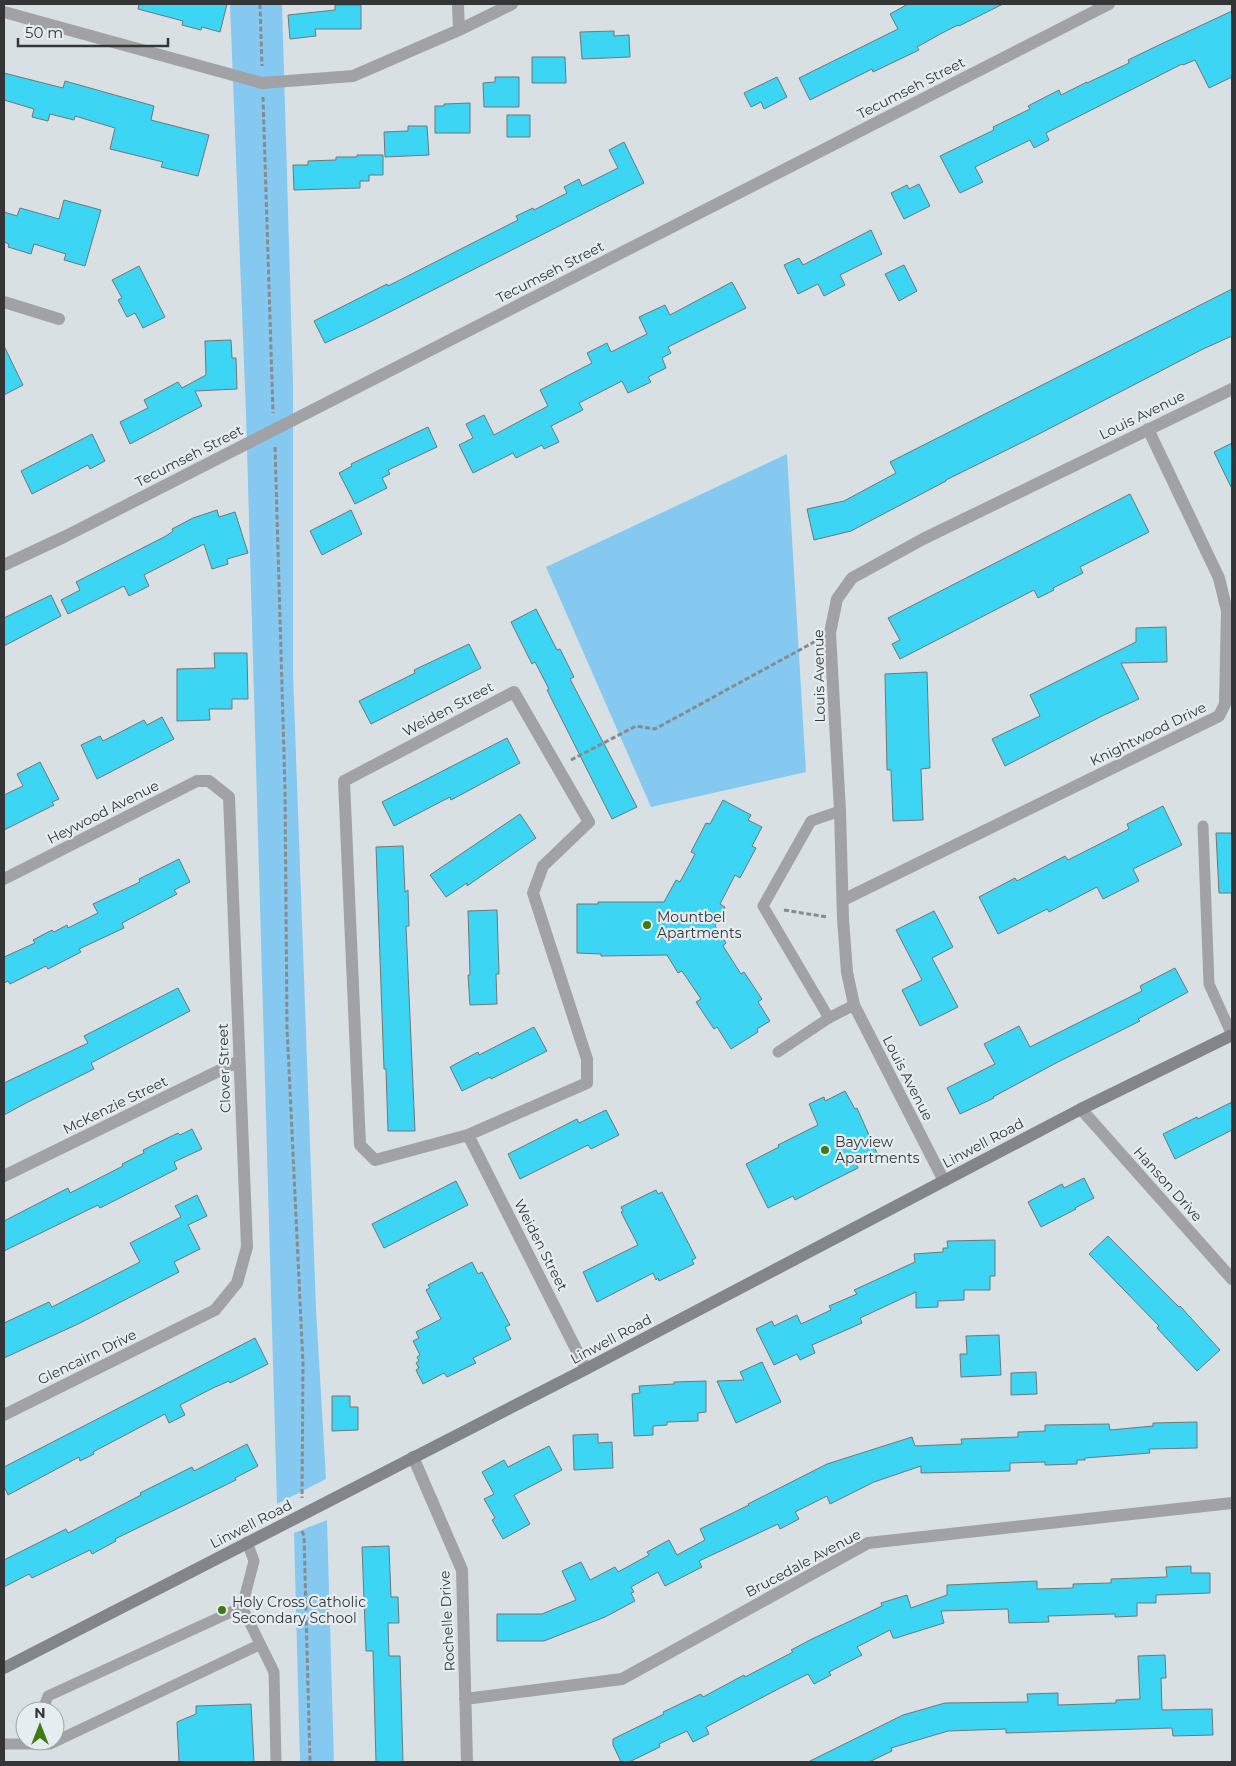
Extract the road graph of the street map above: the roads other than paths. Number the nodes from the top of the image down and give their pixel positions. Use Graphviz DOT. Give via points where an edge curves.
graph roads {
  1 [pos="458,4"];
  2 [pos="512,4"];
  3 [pos="1109,4"];
  4 [pos="4,12"];
  5 [pos="459,30"];
  6 [pos="4,302"];
  7 [pos="59,318"];
  8 [pos="1232,389"];
  9 [pos="1148,428"];
  10 [pos="4,565"];
  11 [pos="216,787"];
  12 [pos="840,811"];
  13 [pos="1203,826"];
  14 [pos="4,879"];
  15 [pos="843,900"];
  16 [pos="854,1005"];
  17 [pos="829,1018"];
  18 [pos="1232,1035"];
  19 [pos="778,1052"];
  20 [pos="239,1061"];
  21 [pos="1081,1109"];
  22 [pos="468,1135"];
  23 [pos="4,1176"];
  24 [pos="944,1181"];
  25 [pos="1232,1279"];
  26 [pos="183,1326"];
  27 [pos="586,1369"];
  28 [pos="4,1415"];
  29 [pos="413,1457"];
  30 [pos="1232,1503"];
  31 [pos="247,1542"];
  32 [pos="242,1607"];
  33 [pos="259,1645"];
  34 [pos="4,1668"];
  35 [pos="465,1699"];
  36 [pos="46,1701"];
  37 [pos="65,1737"];
  38 [pos="276,1762"];
  39 [pos="467,1762"];
  1 -- 5 [label="street"];
  2 -- 5 [label="street"];
  3 -- 10 [label="street, Tecumseh Street"];
  4 -- 5 [label="street" via="262,83 353,76"];
  6 -- 7 [label="street"];
  8 -- 9 [label="street, Louis Avenue"];
  9 -- 12 [label="street, Louis Avenue" via="923,539 852,578 837,599 830,633"];
  9 -- 15 [label="street, Knightwood Drive" via="1219,578 1227,611 1225,704 1219,716"];
  11 -- 14 [label="street, Heywood Avenue" via="209,781 197,781"];
  11 -- 20 [label="street, Clover Street" via="229,797"];
  12 -- 15 [label="street, Louis Avenue"];
  12 -- 17 [label="lane" via="811,821 763,906"];
  13 -- 18 [label="lane" via="1209,984"];
  15 -- 16 [label="street, Louis Avenue" via="847,972"];
  16 -- 17 [label="lane"];
  16 -- 24 [label="street, Louis Avenue"];
  17 -- 19 [label="lane"];
  18 -- 21 [label="main road, Linwell Road"];
  20 -- 23 [label="street, McKenzie Street"];
  20 -- 26 [label="street, Clover Street" via="247,1248 237,1283 215,1310"];
  21 -- 24 [label="main road, Linwell Road"];
  21 -- 25 [label="street, Hanson Drive"];
  22 -- 22 [label="street, Weiden Street" via="587,1084 587,1059 534,893 543,866 589,822 514,692 344,781 360,1145 375,1160"];
  22 -- 27 [label="street, Weiden Street"];
  24 -- 27 [label="main road, Linwell Road"];
  26 -- 28 [label="street, Glencairn Drive"];
  27 -- 29 [label="main road, Linwell Road"];
  29 -- 31 [label="main road, Linwell Road"];
  29 -- 35 [label="street, Rochelle Drive" via="462,1570"];
  30 -- 35 [label="street, Brucedale Avenue" via="868,1543 622,1679"];
  31 -- 32 [label="lane" via="254,1561"];
  31 -- 34 [label="main road, Linwell Road"];
  32 -- 33 [label="lane"];
  32 -- 36 [label="lane" via="48,1696"];
  33 -- 37 [label="lane"];
  33 -- 38 [label="lane" via="274,1672"];
  35 -- 39 [label="street, Rochelle Drive"];
}
